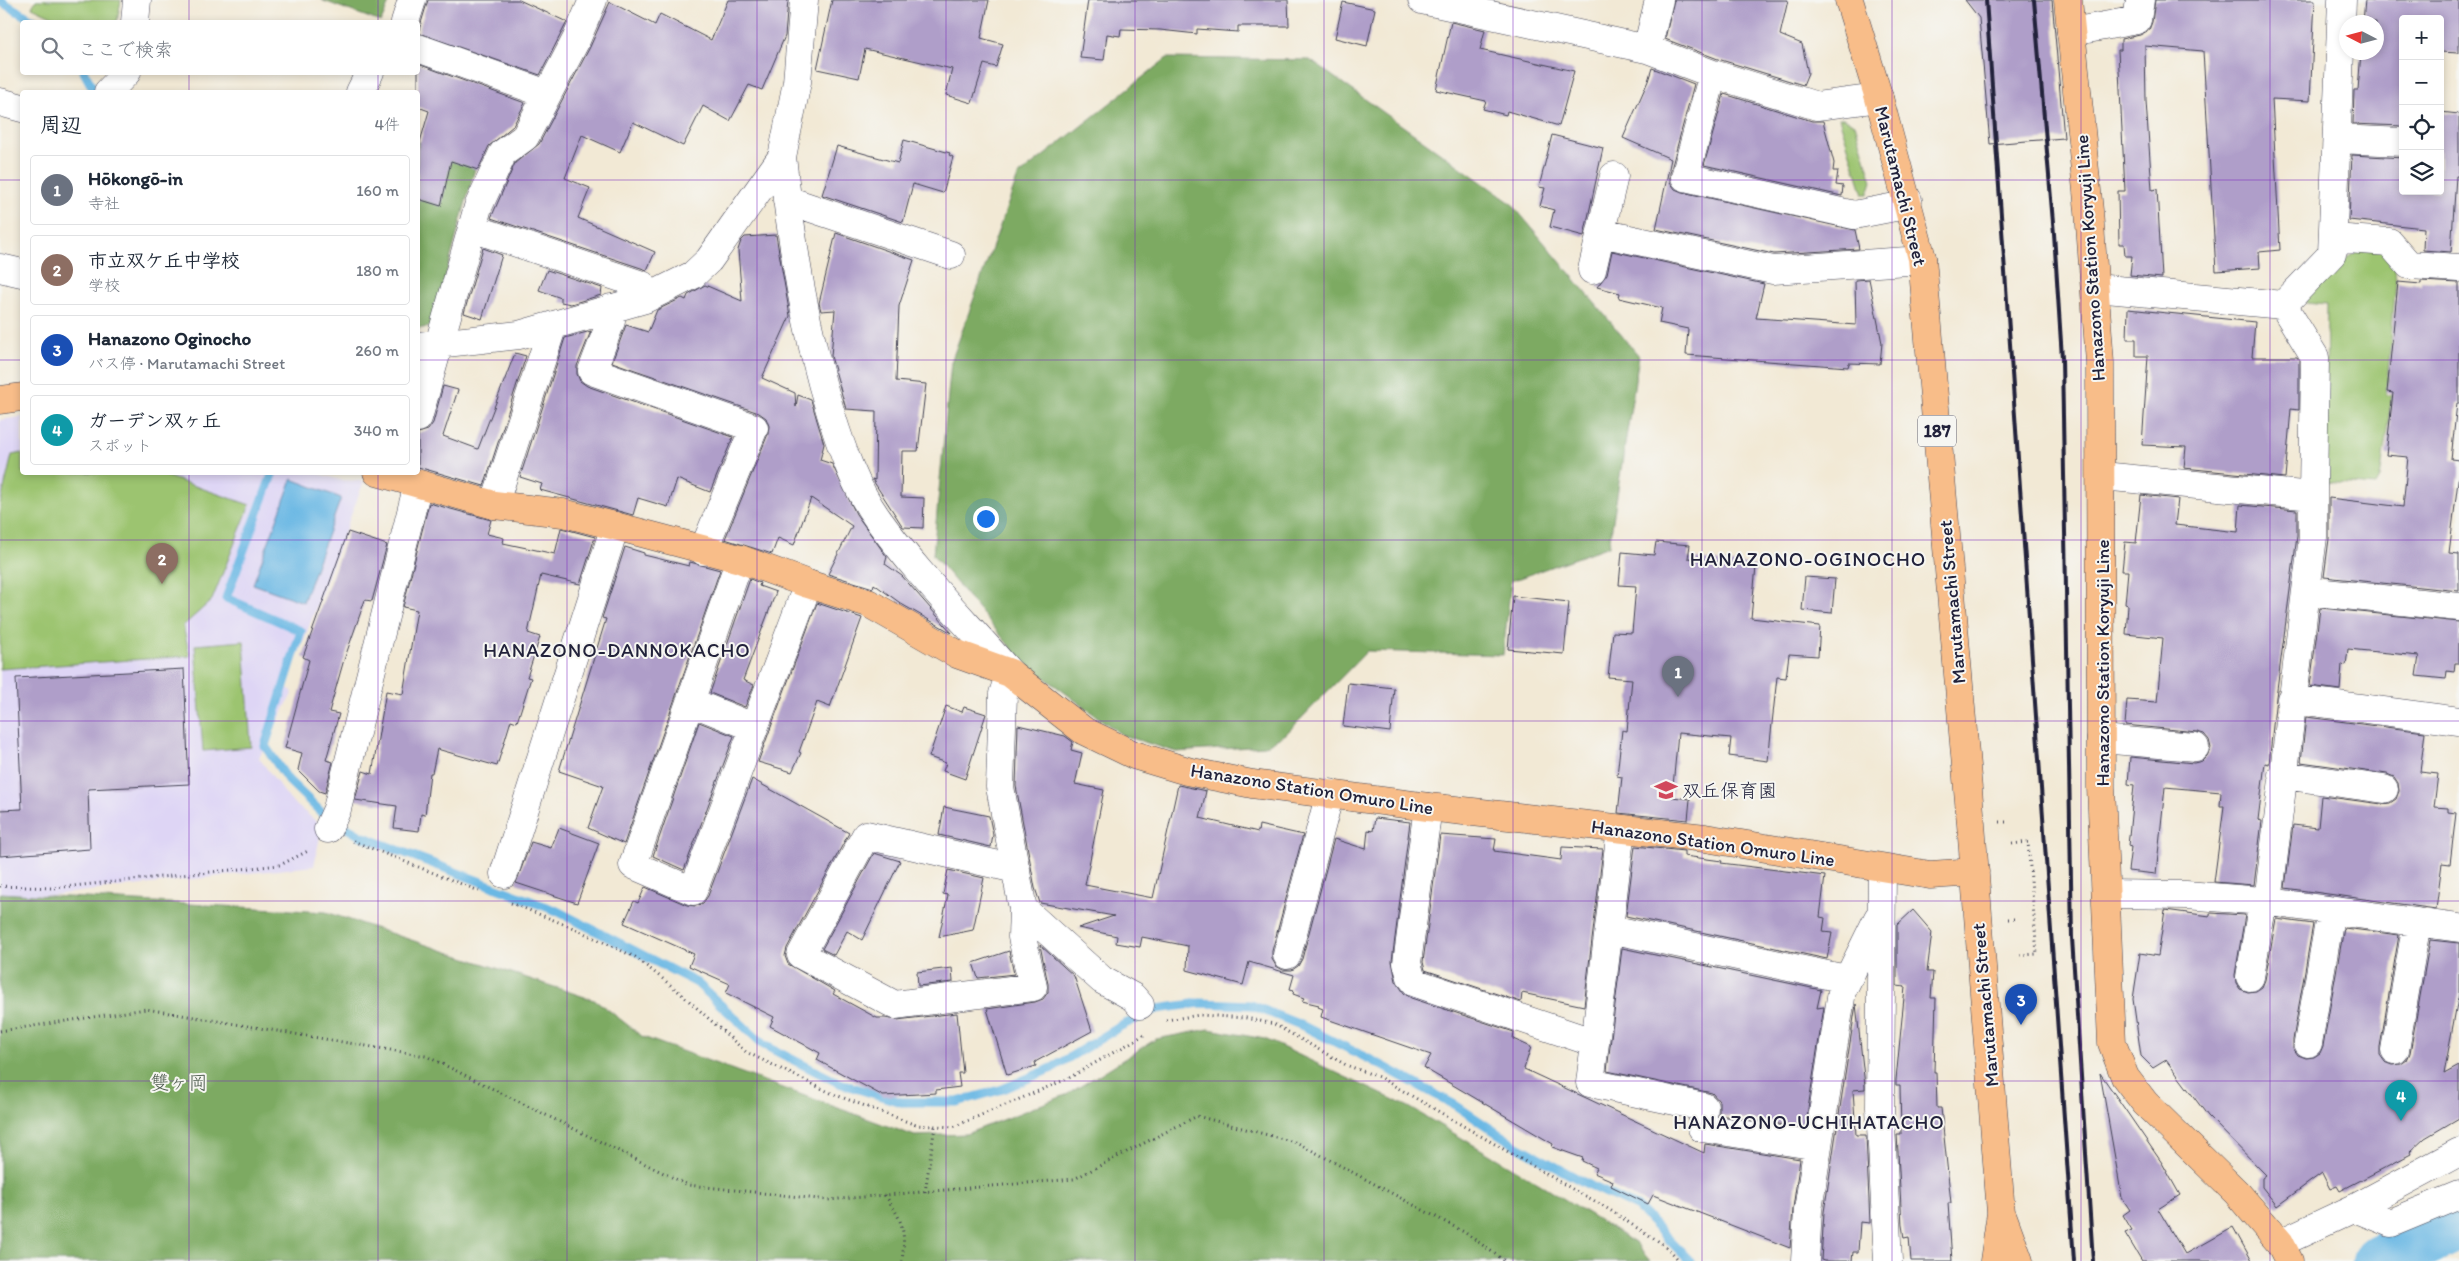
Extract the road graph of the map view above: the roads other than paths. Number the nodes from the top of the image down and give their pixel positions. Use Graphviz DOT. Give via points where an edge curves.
graph roads {
  1 [pos="137,0"];
  2 [pos="412,0"];
  3 [pos="593,0"];
  4 [pos="804,0"];
  5 [pos="1422,0"];
  6 [pos="1659,0"];
  7 [pos="1849,0"];
  8 [pos="2068,0"];
  9 [pos="2140,0"];
  10 [pos="2342,0"];
  11 [pos="134,20"];
  12 [pos="406,20"];
  13 [pos="2071,32"];
  14 [pos="420,49"];
  15 [pos="1647,49"];
  16 [pos="1714,74"];
  17 [pos="368,75"];
  18 [pos="361,90"];
  19 [pos="548,94"];
  20 [pos="1879,98"];
  21 [pos="0,102"];
  22 [pos="20,107"];
  23 [pos="2337,139"];
  24 [pos="2399,142"];
  25 [pos="782,157"];
  26 [pos="1614,176"];
  27 [pos="787,200"];
  28 [pos="1908,200"];
  29 [pos="472,228"];
  30 [pos="1601,232"];
  31 [pos="2333,238"];
  32 [pos="951,255"];
  33 [pos="1922,258"];
  34 [pos="0,268"];
  35 [pos="2459,268"];
  36 [pos="1592,270"];
  37 [pos="20,273"];
  38 [pos="2095,288"];
  39 [pos="646,299"];
  40 [pos="2283,304"];
  41 [pos="611,308"];
  42 [pos="553,325"];
  43 [pos="429,345"];
  44 [pos="20,397"];
  45 [pos="0,400"];
  46 [pos="420,405"];
  47 [pos="2102,476"];
  48 [pos="398,477"];
  49 [pos="2313,496"];
  50 [pos="494,505"];
  51 [pos="615,526"];
  52 [pos="703,551"];
  53 [pos="740,559"];
  54 [pos="808,584"];
  55 [pos="2306,591"];
  56 [pos="2459,607"];
  57 [pos="1010,673"];
  58 [pos="2291,699"];
  59 [pos="691,702"];
  60 [pos="2459,721"];
  61 [pos="753,727"];
  62 [pos="2101,739"];
  63 [pos="2195,747"];
  64 [pos="2282,775"];
  65 [pos="2384,789"];
  66 [pos="1330,793"];
  67 [pos="1428,808"];
  68 [pos="332,822"];
  69 [pos="1621,829"];
  70 [pos="1882,868"];
  71 [pos="1016,870"];
  72 [pos="1974,872"];
  73 [pos="504,874"];
  74 [pos="2106,894"];
  75 [pos="2265,902"];
  76 [pos="1023,909"];
  77 [pos="2332,911"];
  78 [pos="1881,912"];
  79 [pos="2417,922"];
  80 [pos="2459,928"];
  81 [pos="1610,929"];
  82 [pos="1287,955"];
  83 [pos="2250,977"];
  84 [pos="1846,979"];
  85 [pos="1140,1005"];
  86 [pos="1595,1043"];
  87 [pos="2308,1043"];
  88 [pos="2395,1050"];
  89 [pos="1818,1146"];
  90 [pos="2459,1152"];
  91 [pos="2459,1195"];
  92 [pos="2355,1208"];
  93 [pos="2002,1213"];
  94 [pos="2285,1252"];
  95 [pos="1805,1261"];
  96 [pos="1888,1261"];
  97 [pos="1994,1261"];
  98 [pos="2019,1261"];
  1 -- 11 [label="street"];
  2 -- 12 [label="street"];
  3 -- 19 [label="street"];
  4 -- 25 [label="street" via="797,82"];
  5 -- 15 [label="street"];
  6 -- 15 [label="street"];
  7 -- 20 [label="main road, Marutamachi Street / 187"];
  8 -- 13 [label="main road, Hanazono Station Koryuji Line"];
  9 -- 13 [label="street" via="2138,20"];
  10 -- 23 [label="street"];
  13 -- 38 [label="main road, Hanazono Station Koryuji Line"];
  14 -- 19 [label="street"];
  15 -- 16 [label="street"];
  16 -- 20 [label="street" via="1817,106"];
  16 -- 28 [label="street" via="1685,177 1854,215 1895,207"];
  17 -- 18 [label="street"];
  19 -- 29 [label="street" via="525,137 503,153"];
  20 -- 28 [label="main road, Marutamachi Street / 187"];
  21 -- 22 [label="street"];
  23 -- 24 [label="street"];
  23 -- 31 [label="street"];
  25 -- 27 [label="street"];
  25 -- 39 [label="street" via="709,260 693,275"];
  26 -- 30 [label="street"];
  27 -- 32 [label="street"];
  27 -- 57 [label="street" via="816,360 841,447 862,492 876,516 915,566"];
  28 -- 33 [label="main road, Marutamachi Street / 187"];
  29 -- 39 [label="street" via="642,285"];
  29 -- 43 [label="street"];
  30 -- 33 [label="street" via="1773,270"];
  30 -- 36 [label="street"];
  31 -- 35 [label="street" via="2389,242 2409,265"];
  31 -- 40 [label="street" via="2332,254"];
  33 -- 72 [label="main road, Marutamachi Street / 187"];
  34 -- 37 [label="street"];
  38 -- 40 [label="street"];
  38 -- 47 [label="main road, Hanazono Station Koryuji Line"];
  39 -- 41 [label="street"];
  40 -- 49 [label="street" via="2315,357"];
  41 -- 42 [label="street"];
  41 -- 52 [label="street" via="612,321 592,371 754,428"];
  42 -- 43 [label="street" via="519,335"];
  42 -- 50 [label="street"];
  43 -- 46 [label="street"];
  44 -- 45 [label="main road"];
  47 -- 49 [label="street"];
  47 -- 62 [label="main road, Hanazono Station Koryuji Line"];
  48 -- 50 [label="main road, Hanazono Station Omuro Line"];
  48 -- 68 [label="street"];
  49 -- 55 [label="street"];
  50 -- 51 [label="main road, Hanazono Station Omuro Line" via="563,513"];
  51 -- 52 [label="main road, Hanazono Station Omuro Line"];
  51 -- 73 [label="street"];
  52 -- 53 [label="main road, Hanazono Station Omuro Line"];
  53 -- 54 [label="main road, Hanazono Station Omuro Line"];
  53 -- 59 [label="street"];
  54 -- 57 [label="main road, Hanazono Station Omuro Line" via="868,603 957,654"];
  54 -- 61 [label="street"];
  55 -- 56 [label="street"];
  55 -- 58 [label="street"];
  57 -- 66 [label="main road, Hanazono Station Omuro Line" via="1084,731 1134,755 1252,784"];
  57 -- 71 [label="street" via="1003,694 1000,787"];
  58 -- 60 [label="street"];
  58 -- 64 [label="street"];
  59 -- 61 [label="street"];
  59 -- 61 [label="street" via="633,865 693,891"];
  62 -- 63 [label="street"];
  62 -- 74 [label="main road, Hanazono Station Koryuji Line"];
  64 -- 65 [label="street"];
  64 -- 75 [label="street"];
  66 -- 67 [label="main road, Hanazono Station Omuro Line"];
  66 -- 82 [label="street"];
  67 -- 69 [label="main road, Hanazono Station Omuro Line"];
  67 -- 86 [label="street" via="1407,963 1411,977 1416,983"];
  69 -- 70 [label="main road, Hanazono Station Omuro Line" via="1705,838"];
  69 -- 81 [label="street"];
  70 -- 72 [label="main road, Hanazono Station Omuro Line" via="1930,875"];
  70 -- 78 [label="street"];
  71 -- 76 [label="street"];
  71 -- 76 [label="street" via="866,835 802,955 894,1005 1033,986 1022,937"];
  72 -- 93 [label="main road, Marutamachi Street / 187"];
  74 -- 75 [label="street" via="2186,895"];
  74 -- 94 [label="main road, Hanazono Station Koryuji Line" via="2112,1043 2125,1077 2145,1103 2236,1193"];
  75 -- 77 [label="street"];
  75 -- 83 [label="street"];
  76 -- 85 [label="street" via="1102,980 1133,997"];
  77 -- 79 [label="street"];
  77 -- 87 [label="street"];
  78 -- 84 [label="street"];
  78 -- 96 [label="street" via="1880,1106"];
  79 -- 80 [label="street"];
  79 -- 88 [label="street"];
  81 -- 84 [label="street"];
  81 -- 86 [label="street"];
  84 -- 89 [label="street"];
  86 -- 89 [label="street" via="1590,1084 1704,1107 1702,1128"];
  89 -- 95 [label="street" via="1808,1210"];
  90 -- 92 [label="street"];
  91 -- 92 [label="street" via="2390,1223"];
  92 -- 94 [label="street"];
  93 -- 97 [label="main road, Marutamachi Street / 187"];
  93 -- 98 [label="main road, Marutamachi Street / 187"];
}
